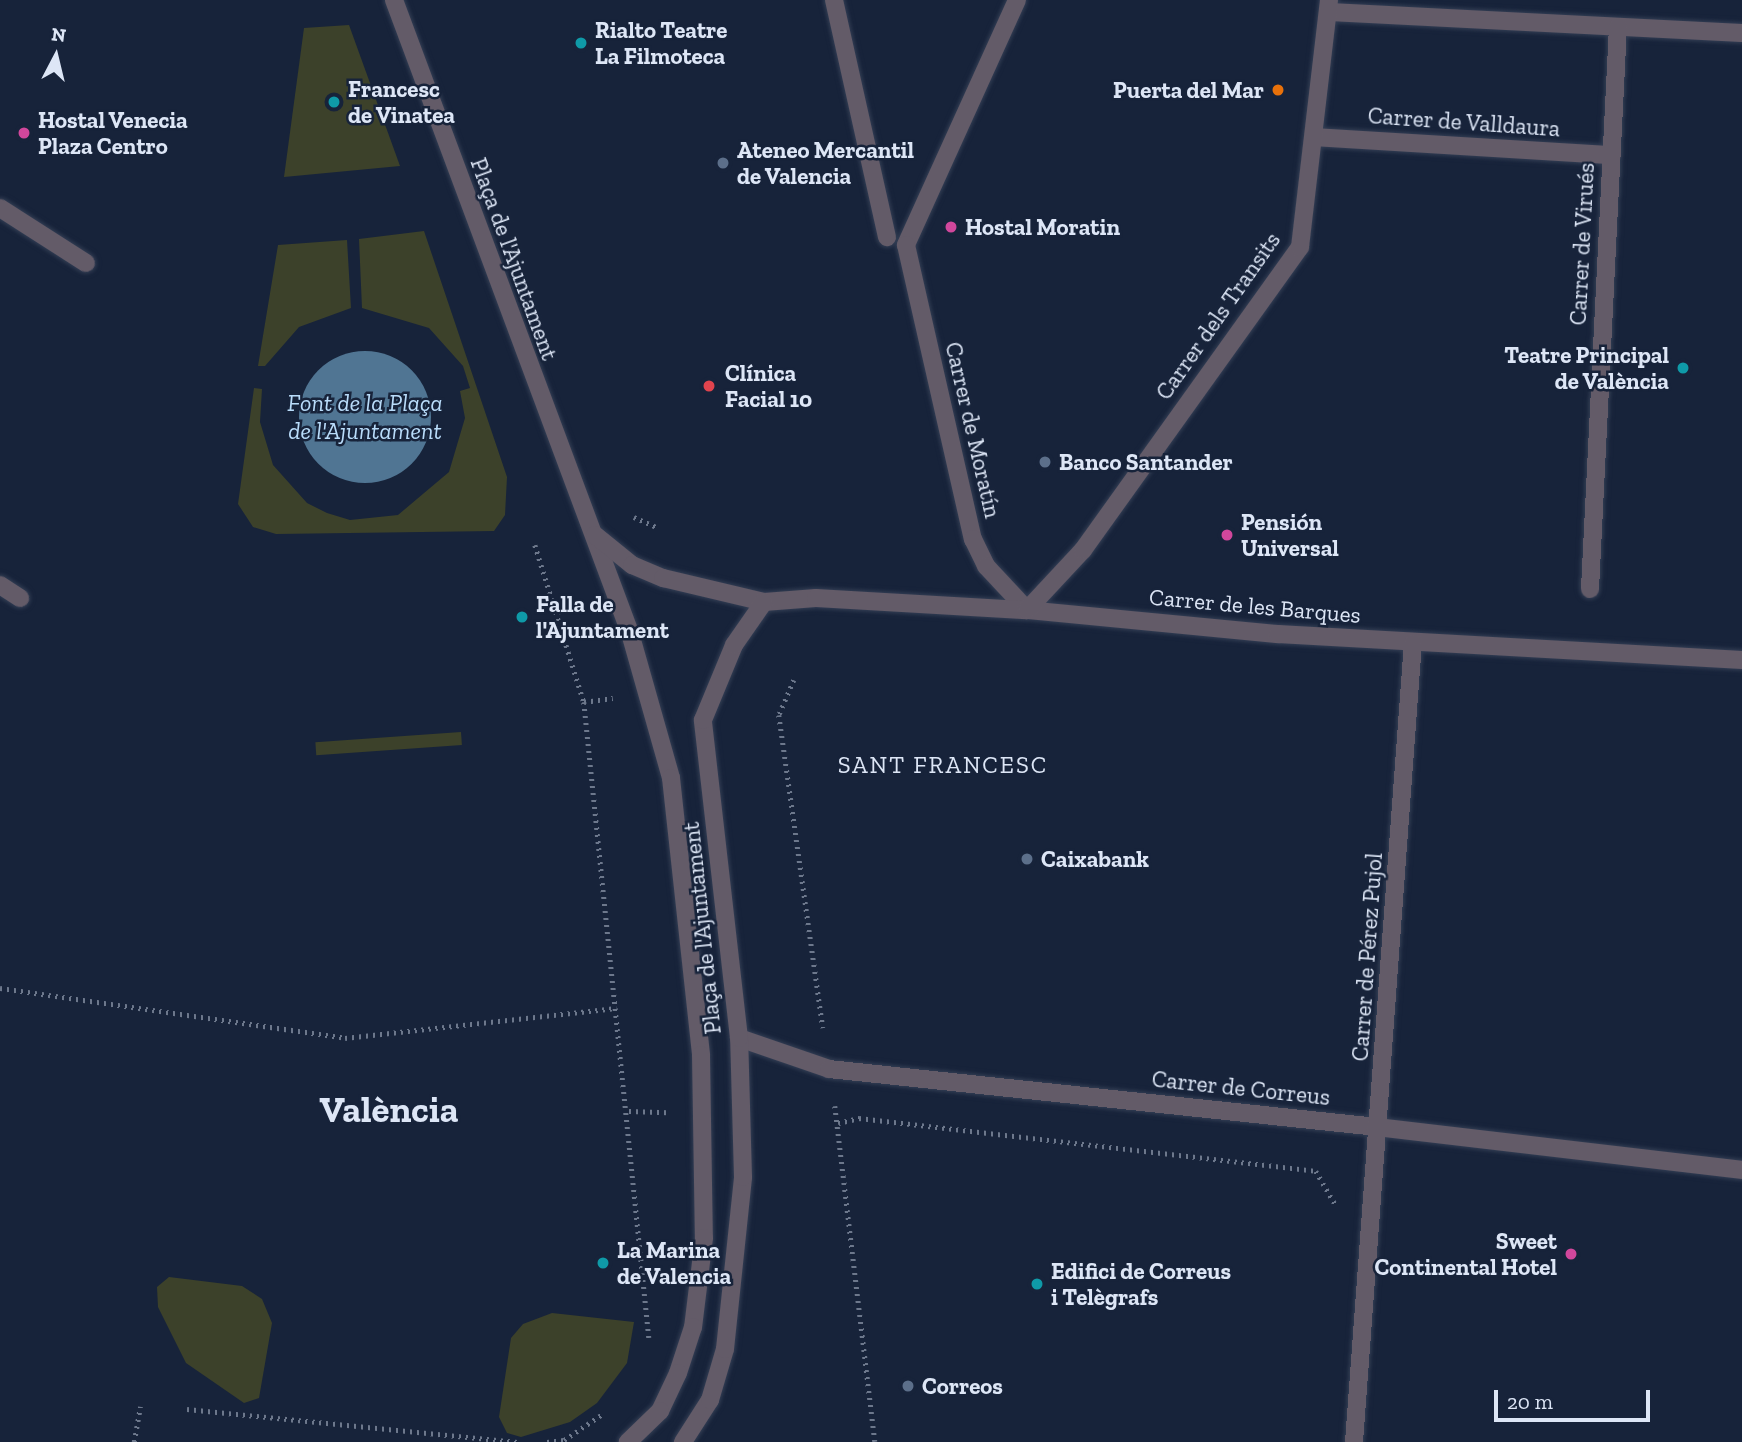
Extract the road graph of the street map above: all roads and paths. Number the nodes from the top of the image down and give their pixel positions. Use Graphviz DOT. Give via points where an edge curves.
graph roads {
  1 [pos="394,0"];
  2 [pos="834,0"];
  3 [pos="1017,0"];
  4 [pos="1329,6"];
  5 [pos="1618,27"];
  6 [pos="1742,33"];
  7 [pos="1314,137"];
  8 [pos="1611,155"];
  9 [pos="0,208"];
  10 [pos="887,237"];
  11 [pos="86,263"];
  12 [pos="592,533"];
  13 [pos="535,545"];
  14 [pos="0,585"];
  15 [pos="1590,589"];
  16 [pos="20,598"];
  17 [pos="764,602"];
  18 [pos="1027,610"];
  19 [pos="1413,643"];
  20 [pos="1742,660"];
  21 [pos="794,680"];
  22 [pos="0,988"];
  23 [pos="616,1008"];
  24 [pos="739,1038"];
  25 [pos="829,1069"];
  26 [pos="629,1111"];
  27 [pos="674,1112"];
  28 [pos="838,1123"];
  29 [pos="1377,1127"];
  30 [pos="1742,1170"];
  31 [pos="1337,1207"];
  32 [pos="649,1352"];
  33 [pos="140,1407"];
  34 [pos="187,1409"];
  35 [pos="610,1409"];
  36 [pos="565,1441"];
  37 [pos="134,1442"];
  38 [pos="517,1442"];
  39 [pos="547,1442"];
  40 [pos="628,1442"];
  41 [pos="683,1442"];
  42 [pos="875,1442"];
  43 [pos="1354,1442"];
  1 -- 12 [label="street, Plaça de l'Ajuntament"];
  2 -- 10 [label="street"];
  3 -- 18 [label="street, Carrer de Moratín" via="906,245 973,539 986,565"];
  4 -- 5 [label="street"];
  4 -- 7 [label="street, Carrer dels Transits"];
  5 -- 6 [label="street"];
  5 -- 8 [label="street, Carrer de Virués"];
  7 -- 8 [label="street, Carrer de Valldaura"];
  7 -- 18 [label="street, Carrer dels Transits" via="1300,247 1083,550"];
  8 -- 15 [label="street, Carrer de Virués"];
  9 -- 11 [label="street"];
  12 -- 17 [label="street" via="652,574"];
  12 -- 40 [label="street, Plaça de l'Ajuntament" via="650,692 671,778 705,1114 704,1238 693,1327 660,1411"];
  13 -- 23 [label="path" via="584,702"];
  14 -- 16 [label="street"];
  17 -- 18 [label="street, Carrer de les Barques" via="816,598"];
  17 -- 24 [label="street, Plaça de l'Ajuntament" via="734,645 703,720"];
  18 -- 19 [label="street, Carrer de les Barques"];
  19 -- 20 [label="street, Carrer de les Barques"];
  19 -- 29 [label="street, Carrer de Pérez Pujol"];
  21 -- 25 [label="path" via="779,715"];
  22 -- 23 [label="path" via="345,1038"];
  23 -- 26 [label="path"];
  24 -- 25 [label="street, Carrer de Correus"];
  24 -- 41 [label="street, Plaça de l'Ajuntament" via="743,1177 736,1284 710,1399"];
  25 -- 28 [label="path"];
  25 -- 29 [label="street, Carrer de Correus"];
  26 -- 27 [label="path"];
  26 -- 32 [label="path" via="650,1306"];
  28 -- 31 [label="path" via="859,1118 1316,1171"];
  28 -- 42 [label="path"];
  29 -- 30 [label="street, Carrer de Correus"];
  29 -- 43 [label="street, Carrer de Pérez Pujol"];
  33 -- 37 [label="path"];
  34 -- 38 [label="path"];
  35 -- 36 [label="path"];
  36 -- 39 [label="path"];
}
